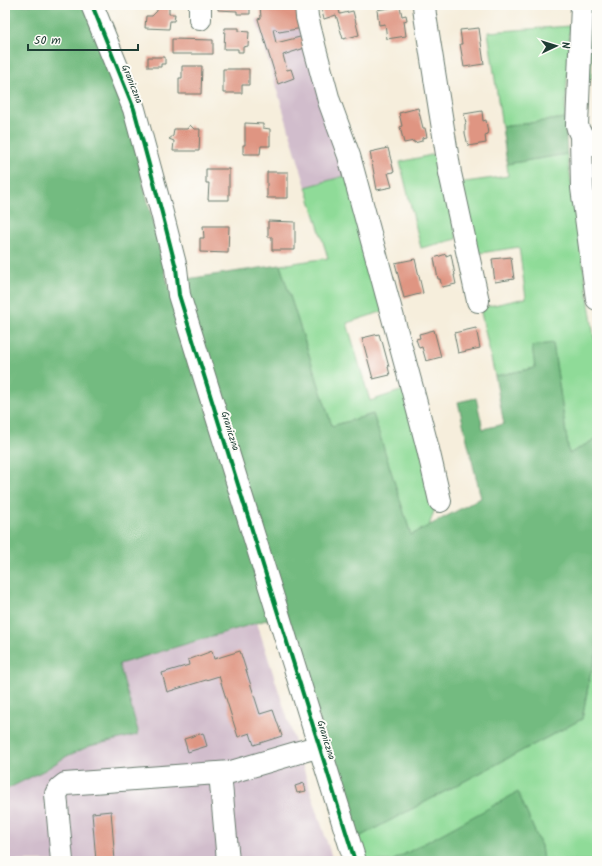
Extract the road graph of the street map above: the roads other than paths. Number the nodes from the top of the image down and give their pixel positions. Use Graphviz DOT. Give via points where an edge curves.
graph roads {
  1 [pos="92,5"];
  2 [pos="306,5"];
  3 [pos="424,5"];
  4 [pos="582,5"];
  5 [pos="589,140"];
  6 [pos="597,299"];
  7 [pos="478,301"];
  8 [pos="440,501"];
  9 [pos="320,746"];
  10 [pos="220,773"];
  11 [pos="62,861"];
  12 [pos="228,861"];
  13 [pos="356,861"];
  1 -- 9 [label="street, Graniczna" via="134,109 176,268 179,296"];
  2 -- 8 [label="street" via="329,101 349,156"];
  3 -- 7 [label="street" via="450,173"];
  4 -- 5 [label="street" via="577,125 578,130"];
  5 -- 6 [label="street" via="582,188"];
  9 -- 10 [label="street"];
  9 -- 13 [label="street, Graniczna"];
  10 -- 11 [label="street" via="65,784 56,794"];
  10 -- 12 [label="street"];
}
